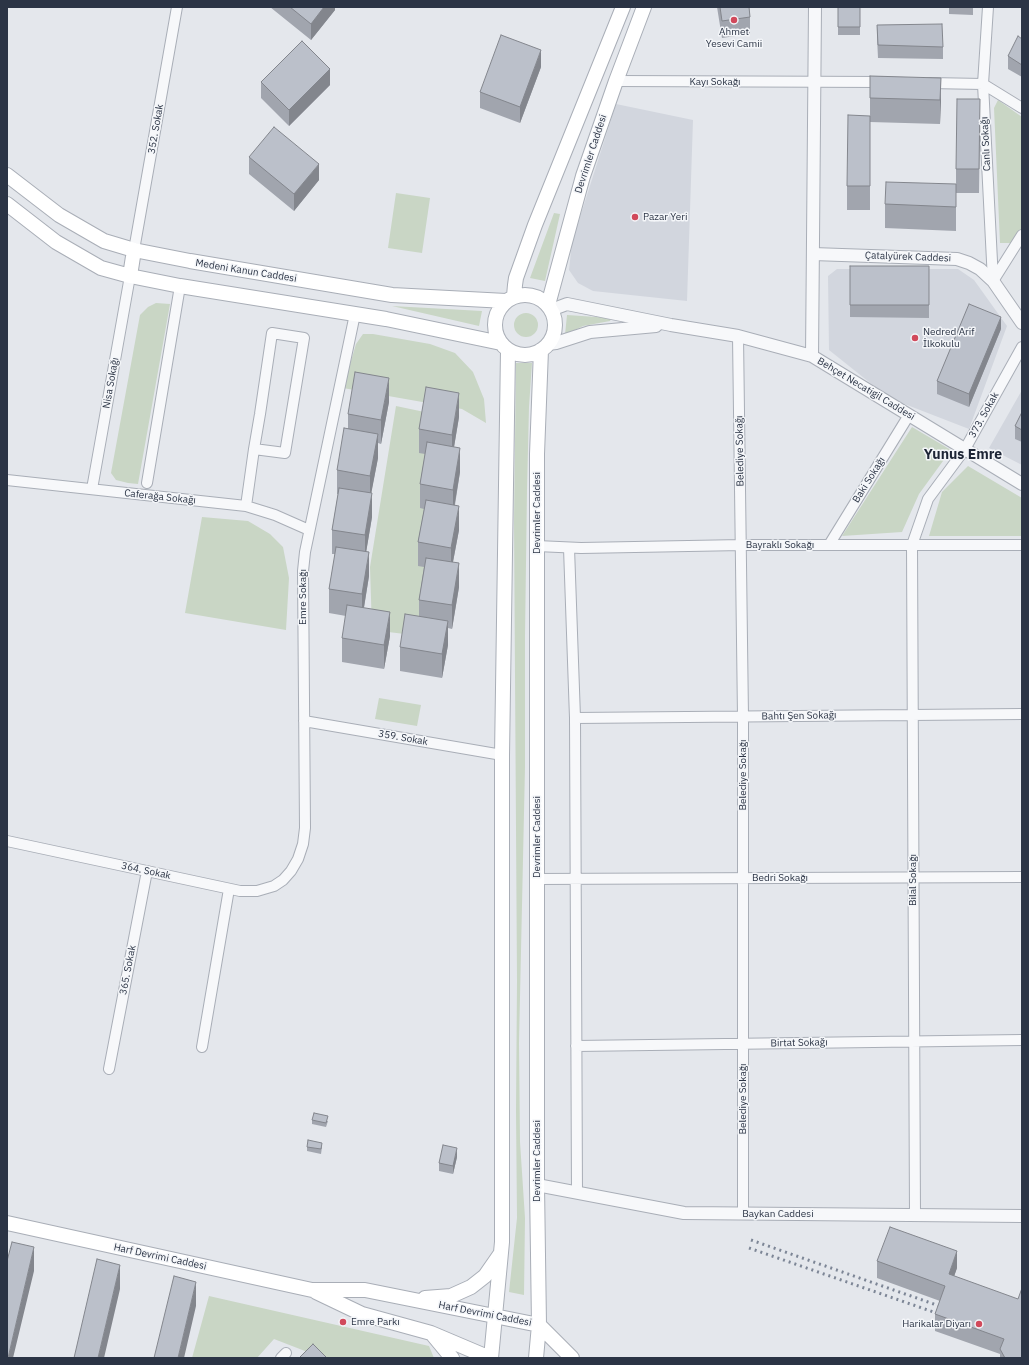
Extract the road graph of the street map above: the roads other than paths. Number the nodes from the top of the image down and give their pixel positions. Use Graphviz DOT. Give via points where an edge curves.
graph roads {
  1 [pos="177,7"];
  2 [pos="623,7"];
  3 [pos="644,7"];
  4 [pos="815,7"];
  5 [pos="988,7"];
  6 [pos="616,81"];
  7 [pos="814,81"];
  8 [pos="891,83"];
  9 [pos="922,83"];
  10 [pos="983,84"];
  11 [pos="1022,108"];
  12 [pos="7,175"];
  13 [pos="7,204"];
  14 [pos="1022,235"];
  15 [pos="134,250"];
  16 [pos="813,254"];
  17 [pos="130,276"];
  18 [pos="994,281"];
  19 [pos="180,286"];
  20 [pos="510,298"];
  21 [pos="550,308"];
  22 [pos="356,314"];
  23 [pos="1022,323"];
  24 [pos="671,325"];
  25 [pos="738,336"];
  26 [pos="504,346"];
  27 [pos="545,347"];
  28 [pos="1022,347"];
  29 [pos="812,356"];
  30 [pos="909,415"];
  31 [pos="254,449"];
  32 [pos="965,449"];
  33 [pos="7,480"];
  34 [pos="147,483"];
  35 [pos="1022,484"];
  36 [pos="92,489"];
  37 [pos="246,506"];
  38 [pos="309,530"];
  39 [pos="742,545"];
  40 [pos="829,545"];
  41 [pos="912,545"];
  42 [pos="1022,545"];
  43 [pos="537,546"];
  44 [pos="569,548"];
  45 [pos="1022,714"];
  46 [pos="912,715"];
  47 [pos="743,717"];
  48 [pos="575,718"];
  49 [pos="304,721"];
  50 [pos="502,755"];
  51 [pos="7,842"];
  52 [pos="147,871"];
  53 [pos="913,877"];
  54 [pos="1022,877"];
  55 [pos="743,878"];
  56 [pos="537,879"];
  57 [pos="283,880"];
  58 [pos="576,880"];
  59 [pos="229,889"];
  60 [pos="1022,1040"];
  61 [pos="914,1042"];
  62 [pos="743,1044"];
  63 [pos="576,1046"];
  64 [pos="202,1047"];
  65 [pos="109,1069"];
  66 [pos="537,1185"];
  67 [pos="577,1193"];
  68 [pos="743,1214"];
  69 [pos="915,1215"];
  70 [pos="1022,1216"];
  71 [pos="7,1223"];
  72 [pos="501,1253"];
  73 [pos="312,1290"];
  74 [pos="410,1299"];
  75 [pos="495,1317"];
  76 [pos="539,1325"];
  77 [pos="431,1333"];
  78 [pos="452,1358"];
  79 [pos="490,1358"];
  80 [pos="536,1358"];
  81 [pos="572,1358"];
  1 -- 15 [label="street, 352. Sokak"];
  2 -- 20 [label="main road" via="535,224"];
  3 -- 6 [label="main road, Devrimler Caddesi"];
  4 -- 7 [label="street"];
  5 -- 10 [label="street, Canlı Sokağı"];
  6 -- 7 [label="street, Kayı Sokağı"];
  6 -- 21 [label="main road, Devrimler Caddesi" via="583,176"];
  7 -- 8 [label="street, Kayı Sokağı"];
  7 -- 16 [label="street"];
  9 -- 10 [label="street"];
  10 -- 11 [label="street"];
  10 -- 18 [label="street, Canlı Sokağı"];
  12 -- 15 [label="main road, Medeni Kanun Caddesi" via="65,219 104,241"];
  13 -- 17 [label="main road" via="56,242 101,268"];
  14 -- 18 [label="street"];
  15 -- 17 [label="main road"];
  15 -- 20 [label="main road, Medeni Kanun Caddesi" via="392,295"];
  16 -- 18 [label="street, Çatalyürek Caddesi" via="957,259 980,269"];
  16 -- 29 [label="street"];
  17 -- 19 [label="main road"];
  17 -- 36 [label="street, Nisa Sokağı"];
  18 -- 23 [label="street, Çatalyürek Caddesi"];
  19 -- 22 [label="main road"];
  19 -- 34 [label="street"];
  20 -- 21 [label="main road" via="524,294 533,295 542,299"];
  20 -- 26 [label="main road" via="496,316 496,335"];
  21 -- 24 [label="street, Behçet Necatigil Caddesi" via="567,304"];
  21 -- 27 [label="main road" via="555,320 555,329 553,337"];
  22 -- 26 [label="main road"];
  22 -- 38 [label="street, Emre Sokağı"];
  24 -- 25 [label="street, Behçet Necatigil Caddesi"];
  24 -- 27 [label="street, Behçet Necatigil Caddesi" via="590,332"];
  25 -- 29 [label="street, Behçet Necatigil Caddesi"];
  25 -- 39 [label="street, Belediye Sokağı"];
  26 -- 27 [label="main road" via="517,354 525,355 534,354"];
  26 -- 50 [label="main road"];
  27 -- 43 [label="main road, Devrimler Caddesi" via="537,454"];
  28 -- 32 [label="street, 373. Sokak"];
  29 -- 30 [label="street, Behçet Necatigil Caddesi"];
  30 -- 32 [label="street, Behçet Necatigil Caddesi"];
  30 -- 40 [label="street, Baki Sokağı"];
  31 -- 31 [label="street" via="272,333 304,338 285,453"];
  31 -- 37 [label="street"];
  32 -- 35 [label="street, Behçet Necatigil Caddesi"];
  32 -- 41 [label="street, 373. Sokak" via="928,499"];
  33 -- 36 [label="street, Caferağa Sokağı"];
  36 -- 37 [label="street, Caferağa Sokağı"];
  37 -- 38 [label="street, Caferağa Sokağı" via="275,514"];
  38 -- 49 [label="street, Emre Sokağı" via="303,571"];
  39 -- 40 [label="street, Bayraklı Sokağı"];
  39 -- 44 [label="street, Bayraklı Sokağı"];
  39 -- 47 [label="street, Belediye Sokağı"];
  40 -- 41 [label="street, Bayraklı Sokağı"];
  41 -- 42 [label="street, Bayraklı Sokağı"];
  41 -- 46 [label="street, Bilal Sokağı"];
  43 -- 44 [label="street, Bayraklı Sokağı"];
  43 -- 56 [label="main road, Devrimler Caddesi"];
  44 -- 48 [label="street"];
  45 -- 46 [label="street, Bahtı Şen Sokağı"];
  46 -- 47 [label="street, Bahtı Şen Sokağı"];
  46 -- 53 [label="street, Bilal Sokağı"];
  47 -- 48 [label="street, Bahtı Şen Sokağı"];
  47 -- 55 [label="street, Belediye Sokağı"];
  48 -- 58 [label="street"];
  49 -- 50 [label="street, 359. Sokak"];
  49 -- 57 [label="street, Emre Sokağı" via="305,828 298,859"];
  50 -- 72 [label="main road"];
  51 -- 52 [label="street, 364. Sokak"];
  52 -- 59 [label="street, 364. Sokak"];
  52 -- 65 [label="street, 365. Sokak"];
  53 -- 54 [label="street, Bedri Sokağı"];
  53 -- 55 [label="street, Bedri Sokağı"];
  53 -- 61 [label="street, Bilal Sokağı"];
  55 -- 58 [label="street, Bedri Sokağı"];
  55 -- 62 [label="street, Belediye Sokağı"];
  56 -- 58 [label="street, Bedri Sokağı"];
  56 -- 66 [label="main road, Devrimler Caddesi"];
  57 -- 59 [label="street, 364. Sokak" via="258,891"];
  58 -- 63 [label="street"];
  59 -- 64 [label="street"];
  60 -- 61 [label="street, Birtat Sokağı"];
  61 -- 62 [label="street, Birtat Sokağı"];
  61 -- 69 [label="street, Bilal Sokağı"];
  62 -- 63 [label="street, Birtat Sokağı"];
  62 -- 68 [label="street, Belediye Sokağı"];
  63 -- 67 [label="street"];
  66 -- 67 [label="street, Baykan Caddesi"];
  66 -- 76 [label="main road, Devrimler Caddesi"];
  67 -- 68 [label="street, Baykan Caddesi" via="684,1213"];
  68 -- 69 [label="street, Baykan Caddesi"];
  69 -- 70 [label="street, Baykan Caddesi"];
  71 -- 73 [label="main road, Harf Devrimi Caddesi"];
  72 -- 74 [label="main road" via="485,1276 471,1287 451,1296"];
  72 -- 75 [label="main road"];
  73 -- 74 [label="main road, Harf Devrimi Caddesi" via="366,1290"];
  73 -- 77 [label="main road, Harf Devrimi Caddesi" via="362,1314"];
  74 -- 75 [label="main road, Harf Devrimi Caddesi"];
  75 -- 76 [label="main road, Harf Devrimi Caddesi"];
  75 -- 79 [label="main road"];
  76 -- 80 [label="main road, Devrimler Caddesi"];
  76 -- 81 [label="main road"];
  77 -- 78 [label="main road"];
  77 -- 79 [label="main road, Harf Devrimi Caddesi"];
}
